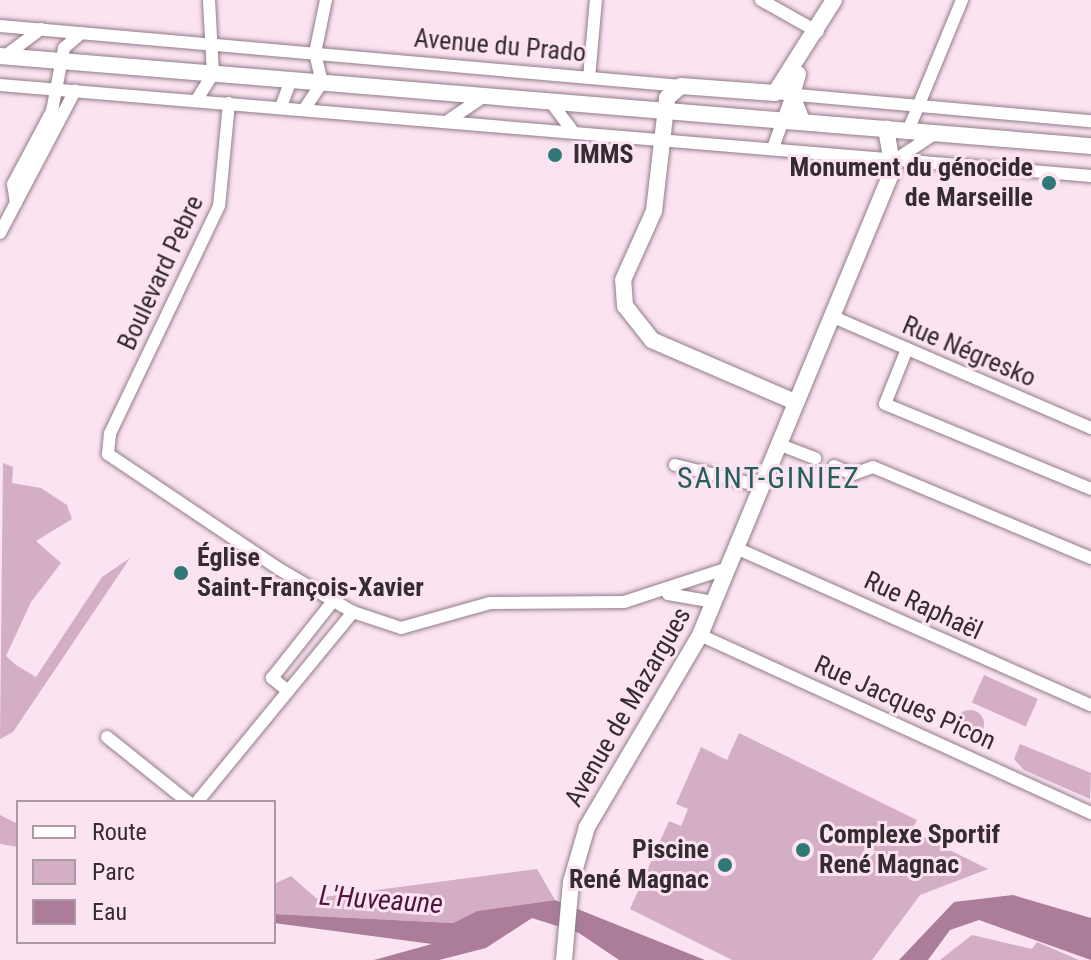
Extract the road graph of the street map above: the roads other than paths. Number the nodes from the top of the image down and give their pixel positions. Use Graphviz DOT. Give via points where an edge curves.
graph roads {
  1 [pos="209,0"];
  2 [pos="326,0"];
  3 [pos="596,0"];
  4 [pos="761,0"];
  5 [pos="834,0"];
  6 [pos="962,0"];
  7 [pos="0,26"];
  8 [pos="41,29"];
  9 [pos="818,32"];
  10 [pos="81,33"];
  11 [pos="211,44"];
  12 [pos="315,53"];
  13 [pos="2,56"];
  14 [pos="802,59"];
  15 [pos="59,62"];
  16 [pos="213,74"];
  17 [pos="327,78"];
  18 [pos="589,78"];
  19 [pos="291,80"];
  20 [pos="0,85"];
  21 [pos="681,86"];
  22 [pos="58,89"];
  23 [pos="75,91"];
  24 [pos="419,91"];
  25 [pos="775,93"];
  26 [pos="486,95"];
  27 [pos="792,95"];
  28 [pos="196,101"];
  29 [pos="550,101"];
  30 [pos="229,103"];
  31 [pos="281,107"];
  32 [pos="918,107"];
  33 [pos="305,108"];
  34 [pos="664,110"];
  35 [pos="418,117"];
  36 [pos="449,120"];
  37 [pos="784,120"];
  38 [pos="802,121"];
  39 [pos="1091,121"];
  40 [pos="886,129"];
  41 [pos="573,131"];
  42 [pos="908,131"];
  43 [pos="936,133"];
  44 [pos="662,139"];
  45 [pos="1091,146"];
  46 [pos="773,148"];
  47 [pos="895,160"];
  48 [pos="1091,176"];
  49 [pos="16,203"];
  50 [pos="0,233"];
  51 [pos="831,316"];
  52 [pos="907,349"];
  53 [pos="795,402"];
  54 [pos="1091,428"];
  55 [pos="778,444"];
  56 [pos="815,458"];
  57 [pos="675,465"];
  58 [pos="834,466"];
  59 [pos="760,486"];
  60 [pos="1091,489"];
  61 [pos="736,548"];
  62 [pos="1091,558"];
  63 [pos="728,568"];
  64 [pos="687,588"];
  65 [pos="333,601"];
  66 [pos="714,602"];
  67 [pos="353,612"];
  68 [pos="700,635"];
  69 [pos="288,691"];
  70 [pos="1091,705"];
  71 [pos="107,737"];
  72 [pos="186,800"];
  73 [pos="199,800"];
  74 [pos="1091,813"];
  75 [pos="564,960"];
  1 -- 11 [label="street"];
  2 -- 12 [label="street"];
  3 -- 18 [label="street"];
  4 -- 9 [label="street"];
  5 -- 9 [label="street"];
  6 -- 32 [label="street"];
  7 -- 8 [label="street, Avenue du Prado"];
  8 -- 10 [label="street, Avenue du Prado"];
  8 -- 13 [label="street"];
  9 -- 14 [label="street"];
  10 -- 11 [label="street, Avenue du Prado"];
  10 -- 15 [label="street"];
  11 -- 12 [label="street, Avenue du Prado"];
  11 -- 16 [label="street"];
  12 -- 17 [label="street"];
  12 -- 18 [label="street, Avenue du Prado"];
  13 -- 15 [label="street, Avenue du Prado"];
  14 -- 25 [label="street"];
  14 -- 27 [label="street"];
  15 -- 16 [label="street, Avenue du Prado"];
  15 -- 22 [label="street"];
  16 -- 19 [label="street, Avenue du Prado"];
  16 -- 28 [label="street"];
  17 -- 19 [label="street, Avenue du Prado"];
  17 -- 24 [label="street, Avenue du Prado"];
  17 -- 33 [label="street"];
  18 -- 21 [label="street, Avenue du Prado"];
  19 -- 31 [label="street"];
  20 -- 22 [label="street"];
  21 -- 25 [label="street, Avenue du Prado"];
  21 -- 34 [label="street"];
  22 -- 23 [label="street"];
  22 -- 49 [label="street" via="13,184"];
  23 -- 28 [label="street"];
  23 -- 49 [label="street"];
  24 -- 26 [label="street, Avenue du Prado"];
  24 -- 35 [label="street, Avenue du Prado"];
  25 -- 27 [label="street, Avenue du Prado"];
  26 -- 29 [label="street, Avenue du Prado"];
  26 -- 36 [label="street, Avenue du Prado"];
  27 -- 32 [label="street, Avenue du Prado"];
  27 -- 37 [label="street"];
  27 -- 38 [label="street"];
  28 -- 30 [label="street"];
  29 -- 34 [label="street, Avenue du Prado"];
  29 -- 41 [label="street, Avenue du Prado"];
  30 -- 31 [label="street"];
  30 -- 65 [label="street, Boulevard Pebre" via="219,206 110,434 108,454"];
  31 -- 33 [label="street"];
  32 -- 39 [label="street, Avenue du Prado"];
  32 -- 42 [label="street"];
  33 -- 35 [label="street"];
  34 -- 37 [label="street, Avenue du Prado"];
  34 -- 44 [label="street"];
  35 -- 36 [label="street"];
  36 -- 41 [label="street"];
  37 -- 38 [label="street, Avenue du Prado"];
  37 -- 46 [label="street"];
  38 -- 40 [label="street, Avenue du Prado"];
  40 -- 42 [label="street, Avenue du Prado"];
  40 -- 47 [label="street"];
  41 -- 44 [label="street"];
  42 -- 43 [label="street, Avenue du Prado"];
  43 -- 45 [label="street, Avenue du Prado"];
  43 -- 47 [label="street"];
  44 -- 46 [label="street"];
  44 -- 53 [label="street" via="654,211 623,280 631,319 668,350"];
  46 -- 47 [label="street"];
  47 -- 48 [label="street"];
  47 -- 51 [label="street, Avenue de Mazargues"];
  49 -- 50 [label="street"];
  51 -- 52 [label="street, Rue Négresko"];
  51 -- 53 [label="street, Avenue de Mazargues"];
  52 -- 54 [label="street, Rue Négresko"];
  52 -- 60 [label="street" via="885,404"];
  53 -- 55 [label="street, Avenue de Mazargues"];
  55 -- 56 [label="street"];
  55 -- 59 [label="street, Avenue de Mazargues"];
  57 -- 59 [label="street"];
  58 -- 62 [label="street" via="853,474 873,467"];
  59 -- 61 [label="street, Avenue de Mazargues"];
  61 -- 63 [label="street, Avenue de Mazargues"];
  61 -- 70 [label="street, Rue Raphaël"];
  63 -- 64 [label="street"];
  63 -- 66 [label="street, Avenue de Mazargues"];
  64 -- 66 [label="street"];
  64 -- 67 [label="street" via="653,595 490,603 415,628"];
  65 -- 67 [label="street"];
  65 -- 69 [label="street" via="272,678"];
  66 -- 68 [label="street, Avenue de Mazargues"];
  67 -- 69 [label="street"];
  68 -- 74 [label="street, Rue Jacques Picon"];
  68 -- 75 [label="street, Avenue de Mazargues" via="587,827 569,902"];
  69 -- 73 [label="street"];
  71 -- 72 [label="street"];
}
